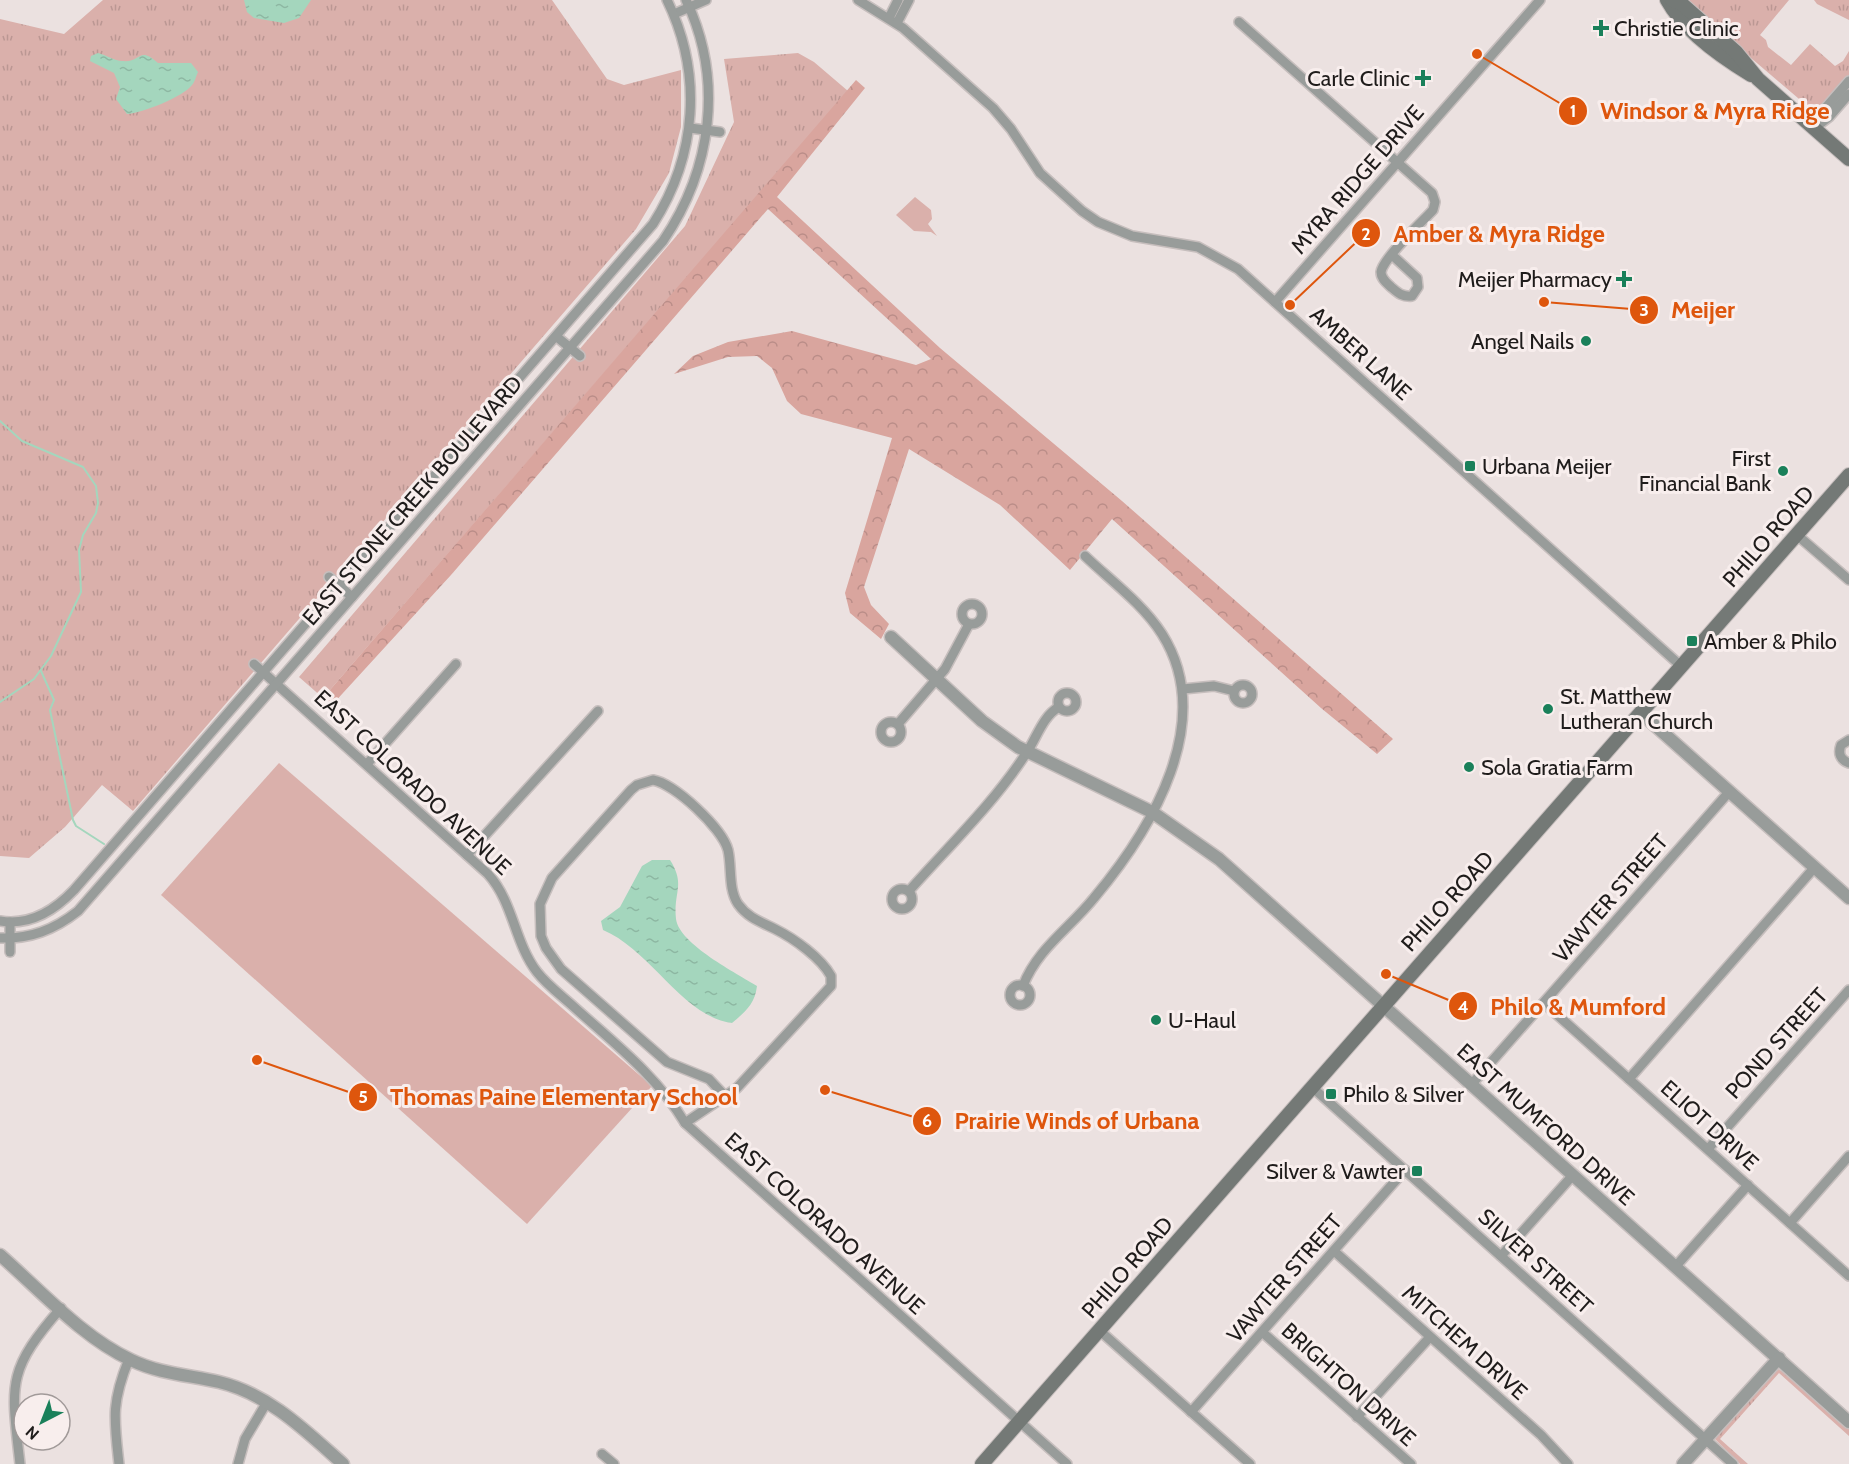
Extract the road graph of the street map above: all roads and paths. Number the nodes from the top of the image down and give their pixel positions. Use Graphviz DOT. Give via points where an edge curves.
graph roads {
  1 [pos="667,0"];
  2 [pos="706,0"];
  3 [pos="858,0"];
  4 [pos="898,0"];
  5 [pos="909,0"];
  6 [pos="1540,0"];
  7 [pos="1667,0"];
  8 [pos="1672,0"];
  9 [pos="688,4"];
  10 [pos="674,14"];
  11 [pos="893,21"];
  12 [pos="1239,22"];
  13 [pos="1758,79"];
  14 [pos="1849,81"];
  15 [pos="1849,94"];
  16 [pos="690,128"];
  17 [pos="1814,128"];
  18 [pos="708,130"];
  19 [pos="720,132"];
  20 [pos="1849,159"];
  21 [pos="1398,163"];
  22 [pos="1392,255"];
  23 [pos="1275,302"];
  24 [pos="557,337"];
  25 [pos="570,348"];
  26 [pos="580,356"];
  27 [pos="1849,475"];
  28 [pos="1797,535"];
  29 [pos="1085,556"];
  30 [pos="329,577"];
  31 [pos="1849,580"];
  32 [pos="339,585"];
  33 [pos="352,597"];
  34 [pos="969,624"];
  35 [pos="891,637"];
  36 [pos="254,663"];
  37 [pos="456,664"];
  38 [pos="1681,666"];
  39 [pos="264,672"];
  40 [pos="937,679"];
  41 [pos="277,684"];
  42 [pos="1183,689"];
  43 [pos="1234,692"];
  44 [pos="1059,707"];
  45 [pos="598,711"];
  46 [pos="1641,713"];
  47 [pos="898,724"];
  48 [pos="1849,740"];
  49 [pos="1027,753"];
  50 [pos="1849,763"];
  51 [pos="367,764"];
  52 [pos="1729,792"];
  53 [pos="1152,812"];
  54 [pos="467,855"];
  55 [pos="100,860"];
  56 [pos="1814,867"];
  57 [pos="113,871"];
  58 [pos="909,891"];
  59 [pos="1849,898"];
  60 [pos="0,921"];
  61 [pos="10,922"];
  62 [pos="5,938"];
  63 [pos="10,952"];
  64 [pos="1023,986"];
  65 [pos="1849,990"];
  66 [pos="1544,1003"];
  67 [pos="1383,1006"];
  68 [pos="1629,1079"];
  69 [pos="1471,1085"];
  70 [pos="1312,1088"];
  71 [pos="725,1096"];
  72 [pos="685,1123"];
  73 [pos="1708,1149"];
  74 [pos="1849,1156"];
  75 [pos="1405,1170"];
  76 [pos="1573,1175"];
  77 [pos="1749,1185"];
  78 [pos="1790,1223"];
  79 [pos="1334,1251"];
  80 [pos="0,1255"];
  81 [pos="1501,1256"];
  82 [pos="1676,1266"];
  83 [pos="1849,1276"];
  84 [pos="61,1308"];
  85 [pos="1099,1330"];
  86 [pos="1262,1332"];
  87 [pos="1430,1337"];
  88 [pos="1779,1358"];
  89 [pos="129,1359"];
  90 [pos="267,1402"];
  91 [pos="1191,1412"];
  92 [pos="1358,1417"];
  93 [pos="1019,1421"];
  94 [pos="1849,1422"];
  95 [pos="1706,1439"];
  96 [pos="602,1454"];
  97 [pos="20,1464"];
  98 [pos="118,1464"];
  99 [pos="238,1464"];
  100 [pos="343,1464"];
  101 [pos="614,1464"];
  102 [pos="982,1464"];
  103 [pos="1067,1464"];
  104 [pos="1250,1464"];
  105 [pos="1411,1464"];
  106 [pos="1568,1464"];
  107 [pos="1683,1464"];
  108 [pos="1733,1464"];
  1 -- 10 [label="street, EAST STONE CREEK BOULEVARD"];
  2 -- 9 [label="street"];
  3 -- 11 [label="street, AMBER LANE"];
  4 -- 11 [label="street"];
  5 -- 11 [label="street"];
  6 -- 21 [label="street, MYRA RIDGE DRIVE"];
  7 -- 13 [label="main road" via="1675,14 1728,61"];
  8 -- 13 [label="main road" via="1683,4 1736,52"];
  9 -- 10 [label="street"];
  9 -- 18 [label="street, EAST STONE CREEK BOULEVARD" via="706,62"];
  10 -- 16 [label="street, EAST STONE CREEK BOULEVARD" via="689,69"];
  11 -- 23 [label="street, AMBER LANE" via="996,111 1040,172 1082,211 1132,236 1182,242 1212,253 1238,269"];
  12 -- 21 [label="street"];
  13 -- 17 [label="main road"];
  14 -- 17 [label="street" via="1822,112"];
  15 -- 17 [label="street"];
  16 -- 18 [label="street"];
  16 -- 24 [label="street, EAST STONE CREEK BOULEVARD" via="678,174 653,224"];
  17 -- 20 [label="main road"];
  18 -- 19 [label="street"];
  18 -- 25 [label="street, EAST STONE CREEK BOULEVARD" via="691,190 673,226"];
  21 -- 22 [label="street" via="1432,193 1435,202 1433,210"];
  21 -- 23 [label="street, MYRA RIDGE DRIVE"];
  22 -- 22 [label="street" via="1383,265 1382,277 1399,294 1412,296 1418,287 1417,278"];
  23 -- 38 [label="street, AMBER LANE"];
  24 -- 25 [label="street"];
  24 -- 32 [label="street, EAST STONE CREEK BOULEVARD"];
  25 -- 26 [label="street"];
  25 -- 33 [label="street, EAST STONE CREEK BOULEVARD"];
  27 -- 28 [label="main road, PHILO ROAD"];
  28 -- 31 [label="street"];
  28 -- 38 [label="main road, PHILO ROAD"];
  29 -- 42 [label="street" via="1161,632 1177,665"];
  30 -- 32 [label="street"];
  32 -- 33 [label="street"];
  32 -- 39 [label="street, EAST STONE CREEK BOULEVARD"];
  33 -- 41 [label="street, EAST STONE CREEK BOULEVARD"];
  34 -- 40 [label="street"];
  35 -- 40 [label="street, EAST MUMFORD DRIVE"];
  36 -- 39 [label="street, EAST COLORADO AVENUE"];
  37 -- 51 [label="street"];
  38 -- 46 [label="main road, PHILO ROAD"];
  39 -- 41 [label="street, EAST COLORADO AVENUE"];
  39 -- 55 [label="street, EAST STONE CREEK BOULEVARD"];
  40 -- 47 [label="street"];
  40 -- 49 [label="street, EAST MUMFORD DRIVE" via="992,729"];
  41 -- 51 [label="street, EAST COLORADO AVENUE"];
  41 -- 57 [label="street, EAST STONE CREEK BOULEVARD"];
  42 -- 43 [label="street" via="1214,686"];
  42 -- 53 [label="street" via="1181,737"];
  44 -- 49 [label="street" via="1048,716"];
  45 -- 54 [label="street"];
  46 -- 52 [label="street"];
  46 -- 67 [label="main road, PHILO ROAD"];
  48 -- 50 [label="street" via="1841,745 1839,753"];
  49 -- 53 [label="street, EAST MUMFORD DRIVE"];
  49 -- 58 [label="street"];
  51 -- 54 [label="street, EAST COLORADO AVENUE"];
  52 -- 56 [label="street"];
  52 -- 66 [label="street, VAWTER STREET"];
  53 -- 64 [label="street" via="1105,885 1039,955"];
  53 -- 67 [label="street, EAST MUMFORD DRIVE" via="1220,859"];
  54 -- 72 [label="street, EAST COLORADO AVENUE" via="499,886 538,975 663,1090"];
  55 -- 57 [label="street"];
  55 -- 61 [label="street, EAST STONE CREEK BOULEVARD" via="57,907 35,918"];
  56 -- 59 [label="street"];
  56 -- 68 [label="street"];
  57 -- 62 [label="street, EAST STONE CREEK BOULEVARD" via="64,922 36,935"];
  60 -- 61 [label="street, EAST STONE CREEK BOULEVARD"];
  61 -- 62 [label="street"];
  62 -- 63 [label="street"];
  65 -- 73 [label="street, POND STREET"];
  66 -- 68 [label="street, ELIOT DRIVE"];
  66 -- 69 [label="street, VAWTER STREET"];
  67 -- 69 [label="street, EAST MUMFORD DRIVE"];
  67 -- 70 [label="main road, PHILO ROAD"];
  68 -- 73 [label="street, ELIOT DRIVE"];
  69 -- 76 [label="street, EAST MUMFORD DRIVE"];
  70 -- 75 [label="street, SILVER STREET"];
  70 -- 85 [label="main road, PHILO ROAD"];
  71 -- 71 [label="street" via="737,1088 831,986 831,976 789,937 743,910 733,892 727,847 716,828 668,785 648,781 631,790 552,878 540,904 541,936 561,969 667,1062 709,1079"];
  71 -- 72 [label="street"];
  72 -- 93 [label="street, EAST COLORADO AVENUE"];
  73 -- 77 [label="street, ELIOT DRIVE"];
  74 -- 78 [label="street"];
  75 -- 79 [label="street, VAWTER STREET"];
  75 -- 81 [label="street, SILVER STREET"];
  76 -- 81 [label="street"];
  76 -- 82 [label="street, EAST MUMFORD DRIVE"];
  77 -- 78 [label="street, ELIOT DRIVE"];
  77 -- 82 [label="street"];
  78 -- 83 [label="street, ELIOT DRIVE"];
  79 -- 86 [label="street, VAWTER STREET"];
  79 -- 87 [label="street, MITCHEM DRIVE"];
  80 -- 84 [label="street"];
  81 -- 95 [label="street, SILVER STREET"];
  82 -- 88 [label="street, EAST MUMFORD DRIVE"];
  84 -- 89 [label="street" via="98,1340"];
  84 -- 97 [label="street" via="26,1352 16,1378 14,1403"];
  85 -- 91 [label="street"];
  85 -- 93 [label="main road, PHILO ROAD"];
  86 -- 91 [label="street, VAWTER STREET"];
  86 -- 92 [label="street, BRIGHTON DRIVE"];
  87 -- 92 [label="street"];
  87 -- 106 [label="street, MITCHEM DRIVE" via="1541,1435"];
  88 -- 94 [label="street, EAST MUMFORD DRIVE"];
  88 -- 95 [label="street"];
  89 -- 90 [label="street" via="170,1375 235,1387"];
  89 -- 98 [label="street" via="114,1408"];
  90 -- 99 [label="street" via="245,1439"];
  90 -- 100 [label="street"];
  91 -- 104 [label="street"];
  92 -- 105 [label="street, BRIGHTON DRIVE"];
  93 -- 102 [label="main road, PHILO ROAD"];
  93 -- 103 [label="street, EAST COLORADO AVENUE"];
  95 -- 107 [label="street"];
  95 -- 108 [label="street, SILVER STREET"];
  96 -- 101 [label="street"];
}
